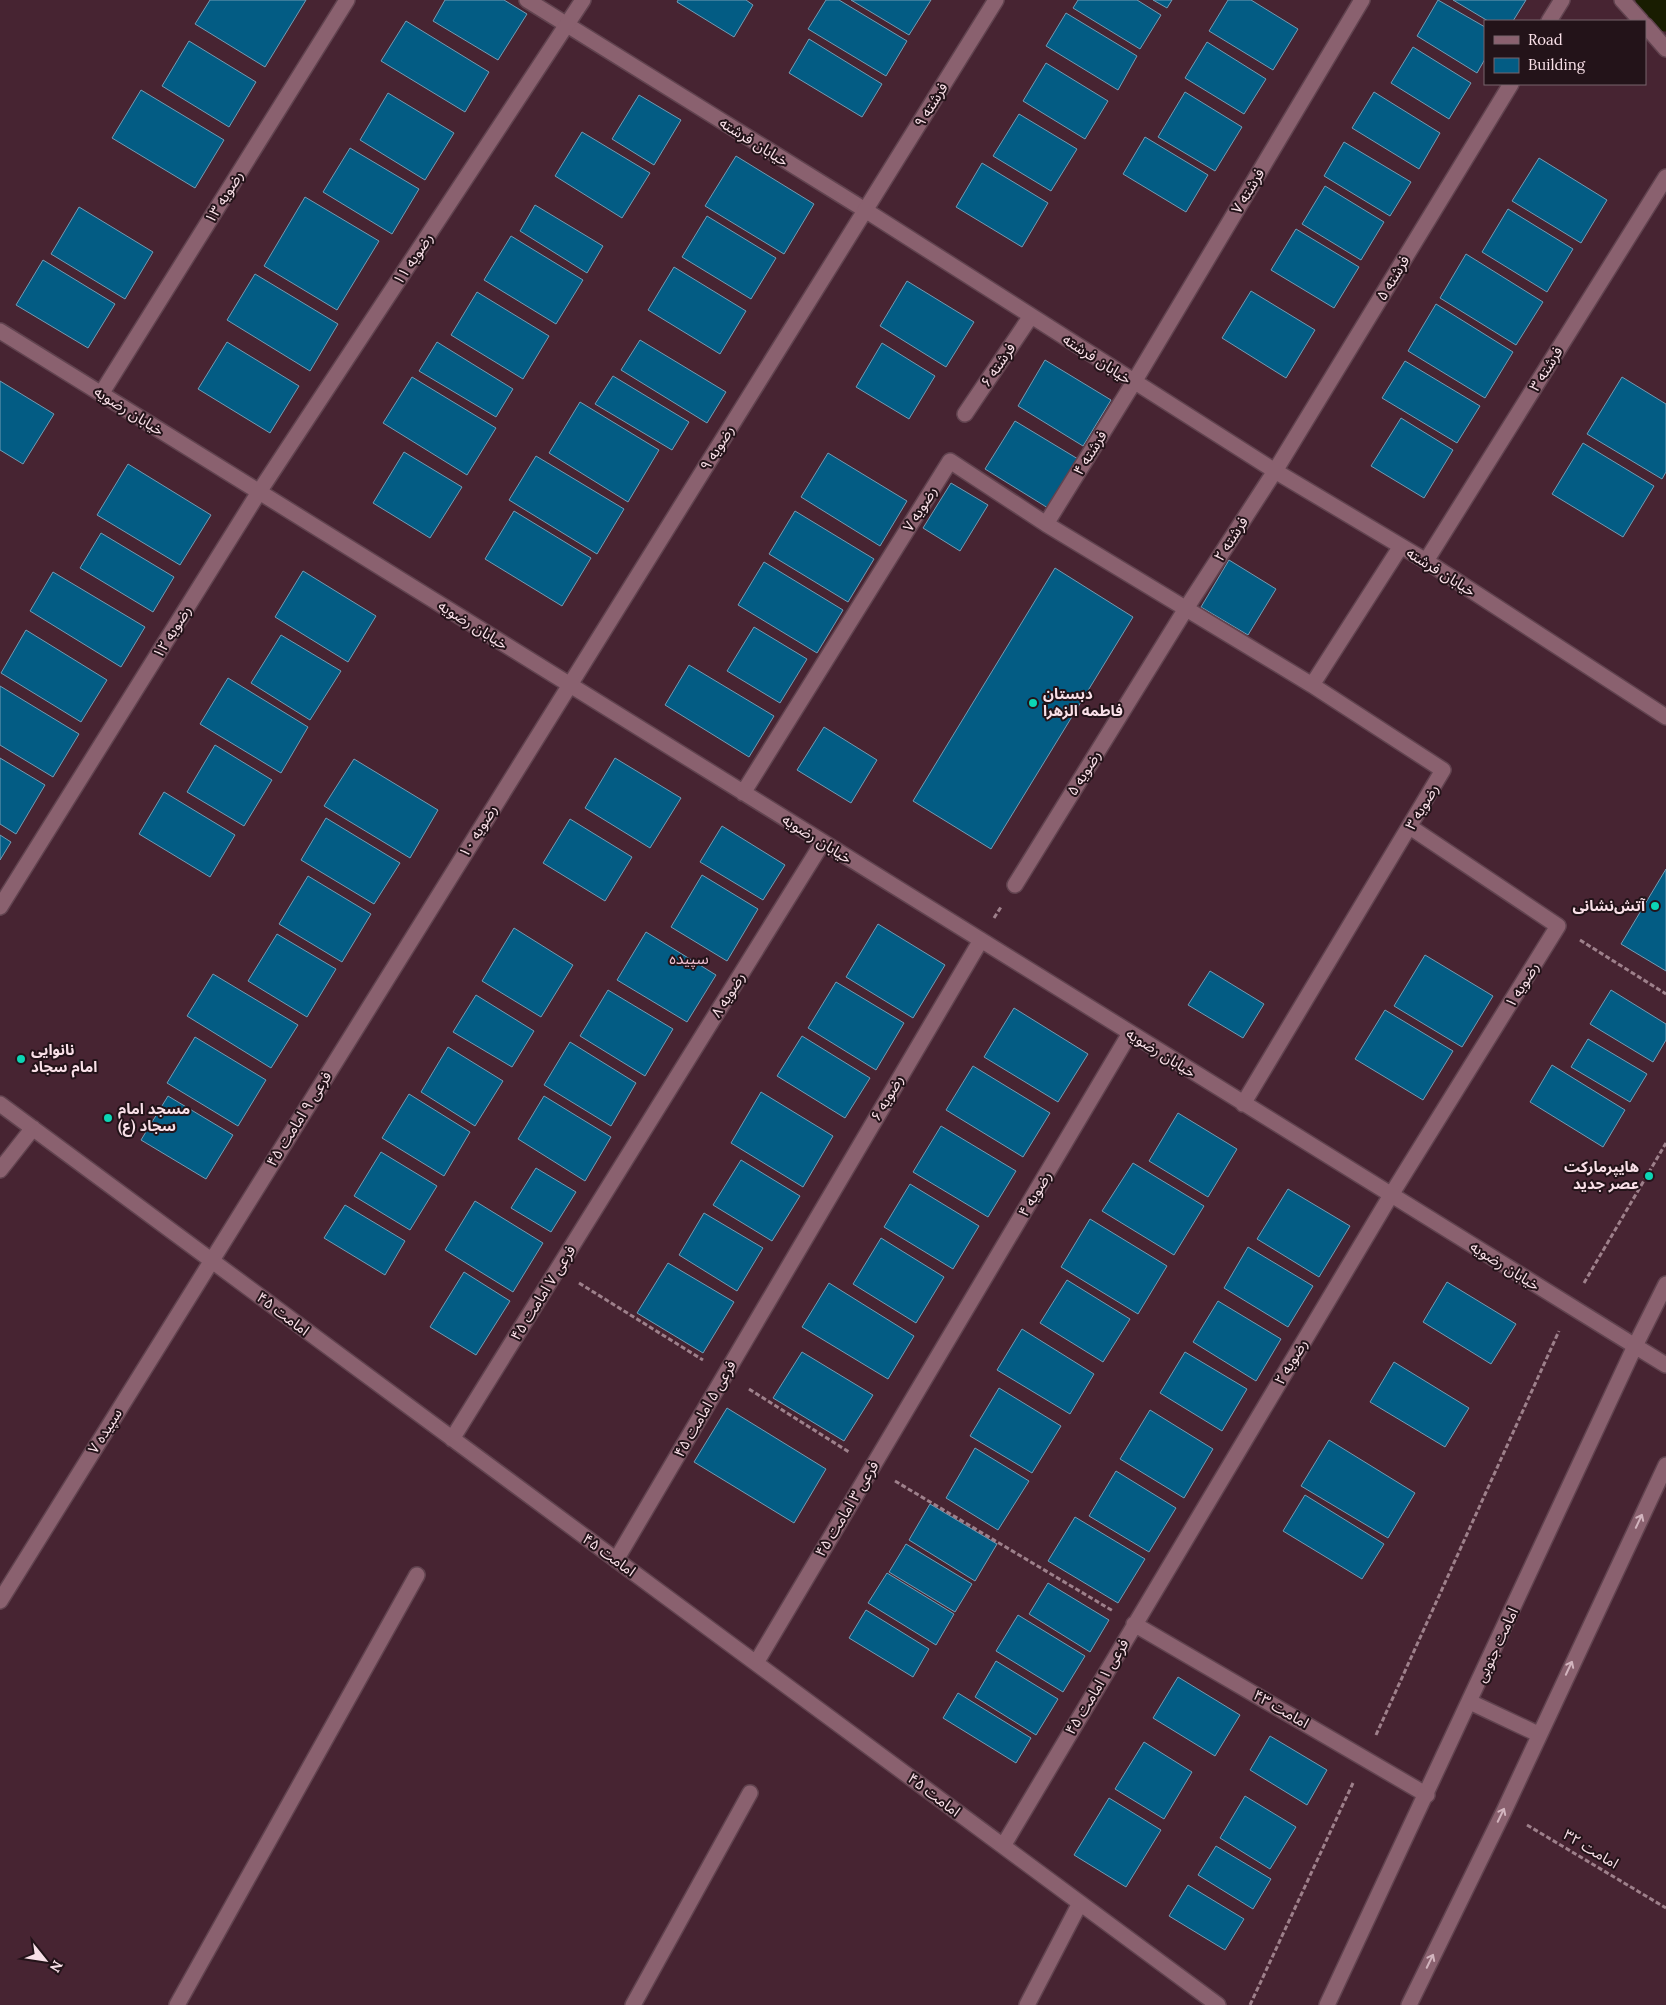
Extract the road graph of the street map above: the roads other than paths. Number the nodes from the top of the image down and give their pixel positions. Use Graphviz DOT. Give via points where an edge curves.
graph roads {
  1 [pos="347,0"];
  2 [pos="527,0"];
  3 [pos="583,0"];
  4 [pos="996,0"];
  5 [pos="1362,0"];
  6 [pos="1562,0"];
  7 [pos="1622,0"];
  8 [pos="1550,20"];
  9 [pos="1641,20"];
  10 [pos="568,26"];
  11 [pos="1646,26"];
  12 [pos="1666,49"];
  13 [pos="1510,85"];
  14 [pos="1666,177"];
  15 [pos="865,210"];
  16 [pos="1030,316"];
  17 [pos="0,331"];
  18 [pos="1134,382"];
  19 [pos="101,394"];
  20 [pos="965,414"];
  21 [pos="1274,471"];
  22 [pos="259,492"];
  23 [pos="1046,524"];
  24 [pos="1402,546"];
  25 [pos="1426,561"];
  26 [pos="1187,607"];
  27 [pos="1312,684"];
  28 [pos="570,685"];
  29 [pos="1666,717"];
  30 [pos="743,793"];
  31 [pos="1410,827"];
  32 [pos="823,842"];
  33 [pos="1015,885"];
  34 [pos="0,907"];
  35 [pos="981,940"];
  36 [pos="387,978"];
  37 [pos="1130,1033"];
  38 [pos="0,1104"];
  39 [pos="1243,1104"];
  40 [pos="32,1128"];
  41 [pos="634,1147"];
  42 [pos="0,1170"];
  43 [pos="1391,1196"];
  44 [pos="794,1257"];
  45 [pos="211,1260"];
  46 [pos="1666,1284"];
  47 [pos="1634,1346"];
  48 [pos="939,1355"];
  49 [pos="1666,1365"];
  50 [pos="452,1439"];
  51 [pos="1666,1465"];
  52 [pos="1192,1529"];
  53 [pos="616,1560"];
  54 [pos="417,1576"];
  55 [pos="0,1601"];
  56 [pos="1134,1624"];
  57 [pos="756,1663"];
  58 [pos="1470,1702"];
  59 [pos="1538,1734"];
  60 [pos="750,1793"];
  61 [pos="1427,1795"];
  62 [pos="1002,1846"];
  63 [pos="1080,1903"];
  64 [pos="177,2005"];
  65 [pos="633,2005"];
  66 [pos="1027,2005"];
  67 [pos="1218,2005"];
  68 [pos="1327,2005"];
  69 [pos="1409,2005"];
  1 -- 19 [label="street, رضویه ۱۳"];
  2 -- 10 [label="street, خیابان فرشته"];
  3 -- 10 [label="street, رضویه ۱۱"];
  4 -- 15 [label="street, فرشته ۹"];
  5 -- 18 [label="street, فرشته ۷"];
  6 -- 8 [label="street"];
  7 -- 9 [label="street"];
  10 -- 15 [label="street, خیابان فرشته"];
  10 -- 22 [label="street, رضویه ۱۱"];
  11 -- 12 [label="street"];
  13 -- 21 [label="street, فرشته ۵"];
  14 -- 25 [label="street, فرشته ۳"];
  15 -- 16 [label="street, خیابان فرشته"];
  15 -- 28 [label="street, رضویه ۹"];
  16 -- 18 [label="street, خیابان فرشته"];
  16 -- 20 [label="street, فرشته ۶"];
  17 -- 19 [label="street, خیابان رضویه"];
  18 -- 21 [label="street, خیابان فرشته"];
  18 -- 23 [label="street, فرشته ۴"];
  19 -- 22 [label="street, خیابان رضویه"];
  21 -- 24 [label="street, خیابان فرشته"];
  21 -- 26 [label="street, فرشته ۲"];
  22 -- 28 [label="street, خیابان رضویه"];
  22 -- 34 [label="street, رضویه ۱۲"];
  23 -- 26 [label="street, رضویه ۷"];
  23 -- 30 [label="street, رضویه ۷" via="950,461"];
  24 -- 25 [label="street, خیابان فرشته"];
  24 -- 27 [label="street"];
  25 -- 29 [label="street, خیابان فرشته"];
  26 -- 27 [label="street, رضویه ۳"];
  26 -- 33 [label="street, رضویه ۵"];
  27 -- 31 [label="street, رضویه ۳" via="1443,770"];
  28 -- 30 [label="street, خیابان رضویه"];
  28 -- 36 [label="street, رضویه ۱۰"];
  30 -- 32 [label="street, خیابان رضویه"];
  31 -- 39 [label="street, رضویه ۳"];
  31 -- 43 [label="street, رضویه ۱" via="1558,926"];
  32 -- 35 [label="street, خیابان رضویه"];
  32 -- 41 [label="street, رضویه ۸"];
  35 -- 37 [label="street, خیابان رضویه"];
  35 -- 44 [label="street, رضویه ۶"];
  36 -- 45 [label="street, فرعی ۹ امامت ۴۵"];
  37 -- 39 [label="street, خیابان رضویه"];
  37 -- 48 [label="street, رضویه ۴"];
  38 -- 40 [label="street, امامت ۴۵"];
  39 -- 43 [label="street, خیابان رضویه"];
  40 -- 42 [label="street"];
  40 -- 45 [label="street, امامت ۴۵"];
  41 -- 50 [label="street, فرعی ۷ امامت ۴۵"];
  43 -- 47 [label="street, خیابان رضویه"];
  43 -- 52 [label="street, رضویه ۲"];
  44 -- 53 [label="street, فرعی ۵ امامت ۴۵"];
  45 -- 50 [label="street, امامت ۴۵"];
  45 -- 55 [label="street, سپیده ۷"];
  46 -- 47 [label="street, امامت جنوبی"];
  47 -- 49 [label="street, خیابان رضویه"];
  47 -- 58 [label="street, امامت جنوبی"];
  48 -- 57 [label="street, فرعی ۳ امامت ۴۵"];
  50 -- 53 [label="street, امامت ۴۵"];
  59 -- 51 [label="street, one-way"];
  52 -- 56 [label="street, فرعی ۱ امامت ۴۵"];
  53 -- 57 [label="street, امامت ۴۵"];
  54 -- 64 [label="street"];
  56 -- 61 [label="street, امامت ۴۳"];
  56 -- 62 [label="street, فرعی ۱ امامت ۴۵"];
  57 -- 62 [label="street, امامت ۴۵"];
  58 -- 59 [label="street"];
  58 -- 61 [label="street, امامت جنوبی"];
  69 -- 59 [label="street, one-way"];
  60 -- 65 [label="street"];
  61 -- 68 [label="street, امامت جنوبی"];
  62 -- 63 [label="street, امامت ۴۵"];
  63 -- 66 [label="street"];
  63 -- 67 [label="street, امامت ۴۵"];
}
